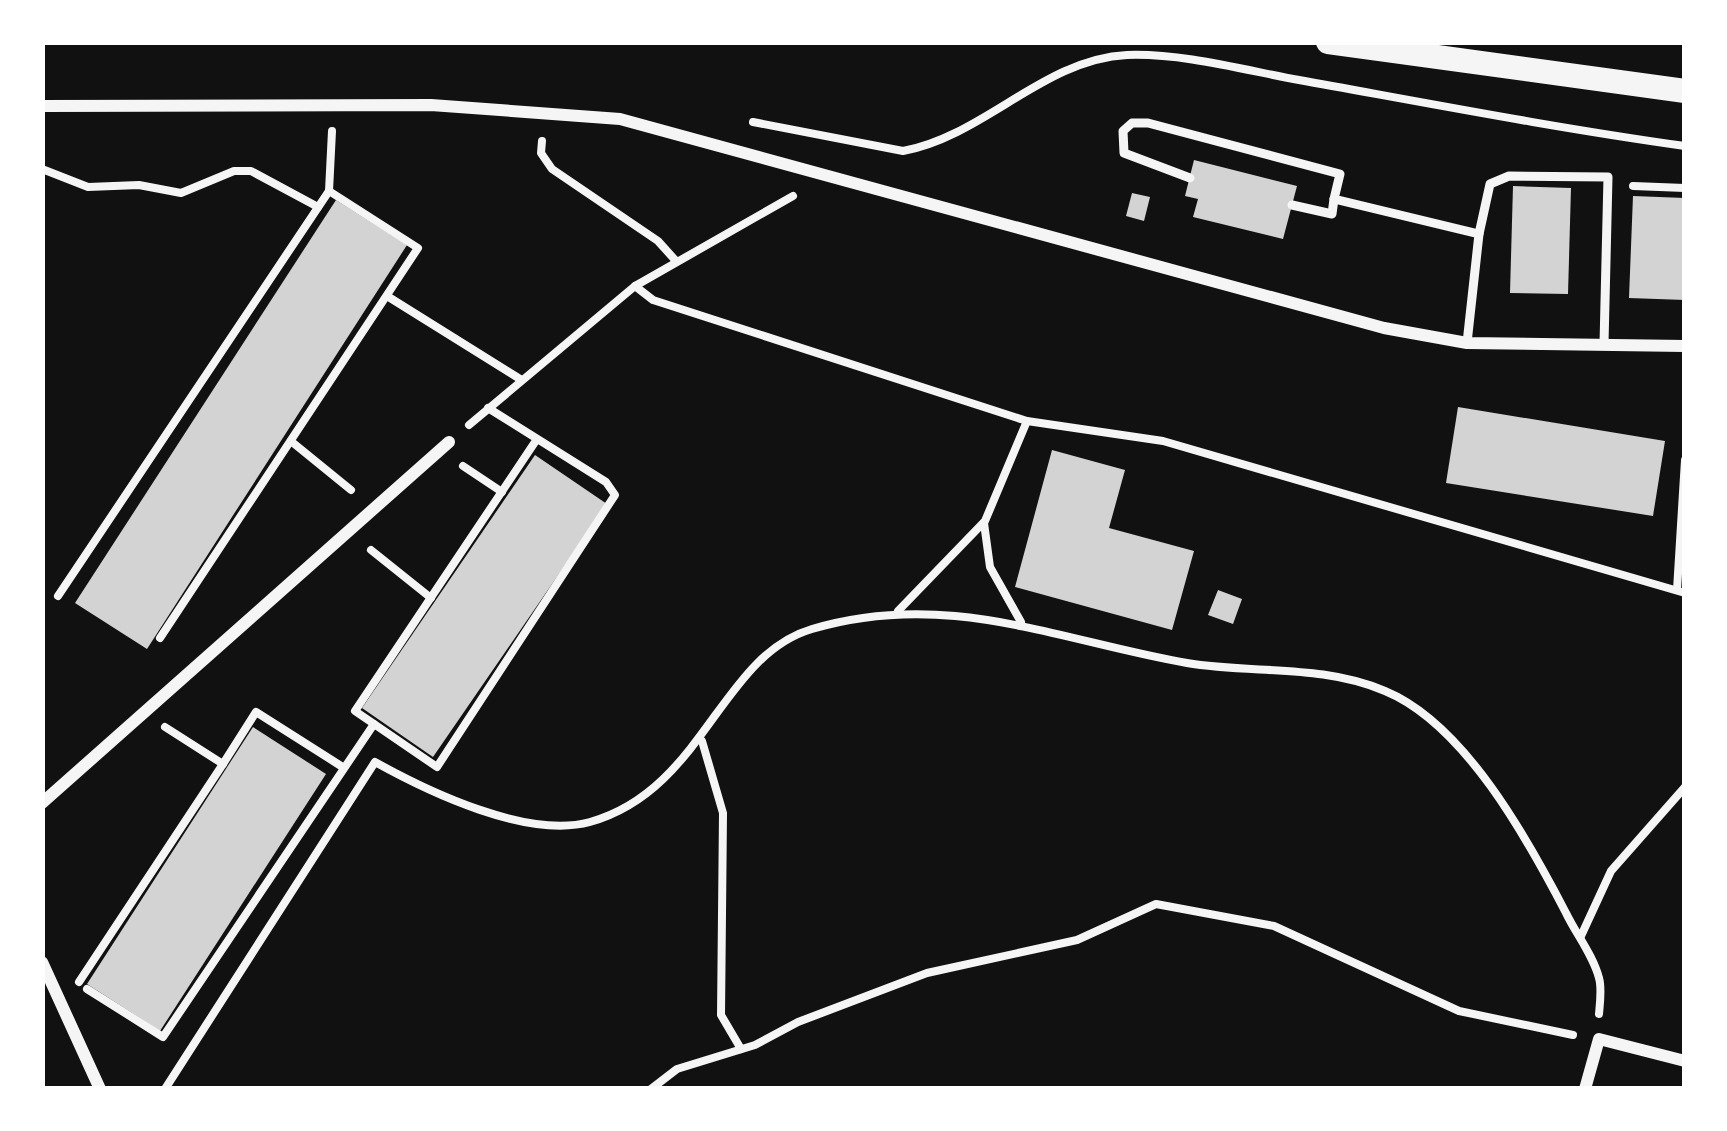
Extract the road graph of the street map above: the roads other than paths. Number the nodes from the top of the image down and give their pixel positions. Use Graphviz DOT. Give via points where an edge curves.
graph roads {
  1 [pos="1328,42"];
  2 [pos="1685,92"];
  3 [pos="42,106"];
  4 [pos="1190,178"];
  5 [pos="1334,200"];
  6 [pos="1292,205"];
  7 [pos="1479,234"];
  8 [pos="1467,343"];
  9 [pos="1604,344"];
  10 [pos="1685,346"];
  11 [pos="444,446"];
  12 [pos="42,802"];
  13 [pos="42,962"];
  14 [pos="1685,1061"];
  15 [pos="100,1089"];
  16 [pos="1585,1089"];
  1 -- 2 [label="main road"];
  3 -- 8 [label="street" via="535,109 620,119 1384,328"];
  4 -- 5 [label="lane" via="1124,153 1123,131 1148,124 1340,174"];
  5 -- 6 [label="lane" via="1332,214"];
  5 -- 7 [label="lane"];
  7 -- 8 [label="lane"];
  7 -- 9 [label="lane" via="1490,184 1509,176 1608,177"];
  8 -- 9 [label="street"];
  9 -- 10 [label="street"];
  11 -- 12 [label="street"];
  13 -- 15 [label="street"];
  14 -- 16 [label="street" via="1598,1039"];
}
